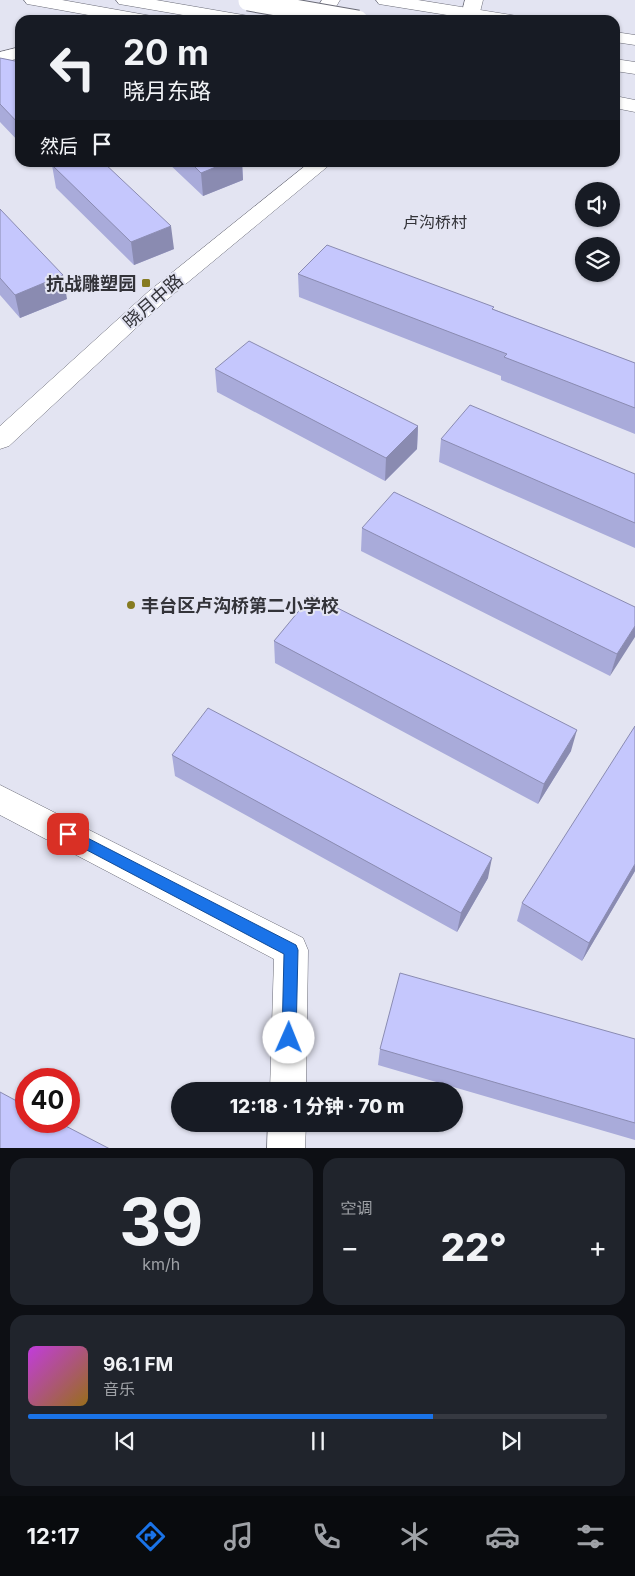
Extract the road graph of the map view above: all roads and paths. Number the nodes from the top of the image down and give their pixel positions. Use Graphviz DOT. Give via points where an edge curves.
graph roads {
  1 [pos="33,0"];
  2 [pos="125,0"];
  3 [pos="242,0"];
  4 [pos="331,0"];
  5 [pos="385,0"];
  6 [pos="472,11"];
  7 [pos="115,15"];
  8 [pos="214,15"];
  9 [pos="322,15"];
  10 [pos="329,15"];
  11 [pos="489,15"];
  12 [pos="620,38"];
  13 [pos="635,40"];
  14 [pos="15,54"];
  15 [pos="0,58"];
  16 [pos="620,66"];
  17 [pos="635,68"];
  18 [pos="620,84"];
  19 [pos="635,86"];
  20 [pos="620,103"];
  21 [pos="635,106"];
  22 [pos="314,167"];
  23 [pos="0,440"];
  24 [pos="0,799"];
  25 [pos="288,1082"];
  26 [pos="287,1132"];
  27 [pos="286,1148"];
  1 -- 7 [label="main road"];
  2 -- 8 [label="main road"];
  3 -- 10 [label="main road, bridge"];
  4 -- 9 [label="main road"];
  5 -- 6 [label="main road"];
  6 -- 11 [label="main road"];
  12 -- 13 [label="main road"];
  14 -- 15 [label="main road"];
  16 -- 17 [label="main road"];
  18 -- 19 [label="main road"];
  20 -- 21 [label="main road"];
  22 -- 23 [label="main road, 晓月中路" via="156,296"];
  24 -- 25 [label="main road" via="291,950"];
  26 -- 27 [label="main road"];
}
